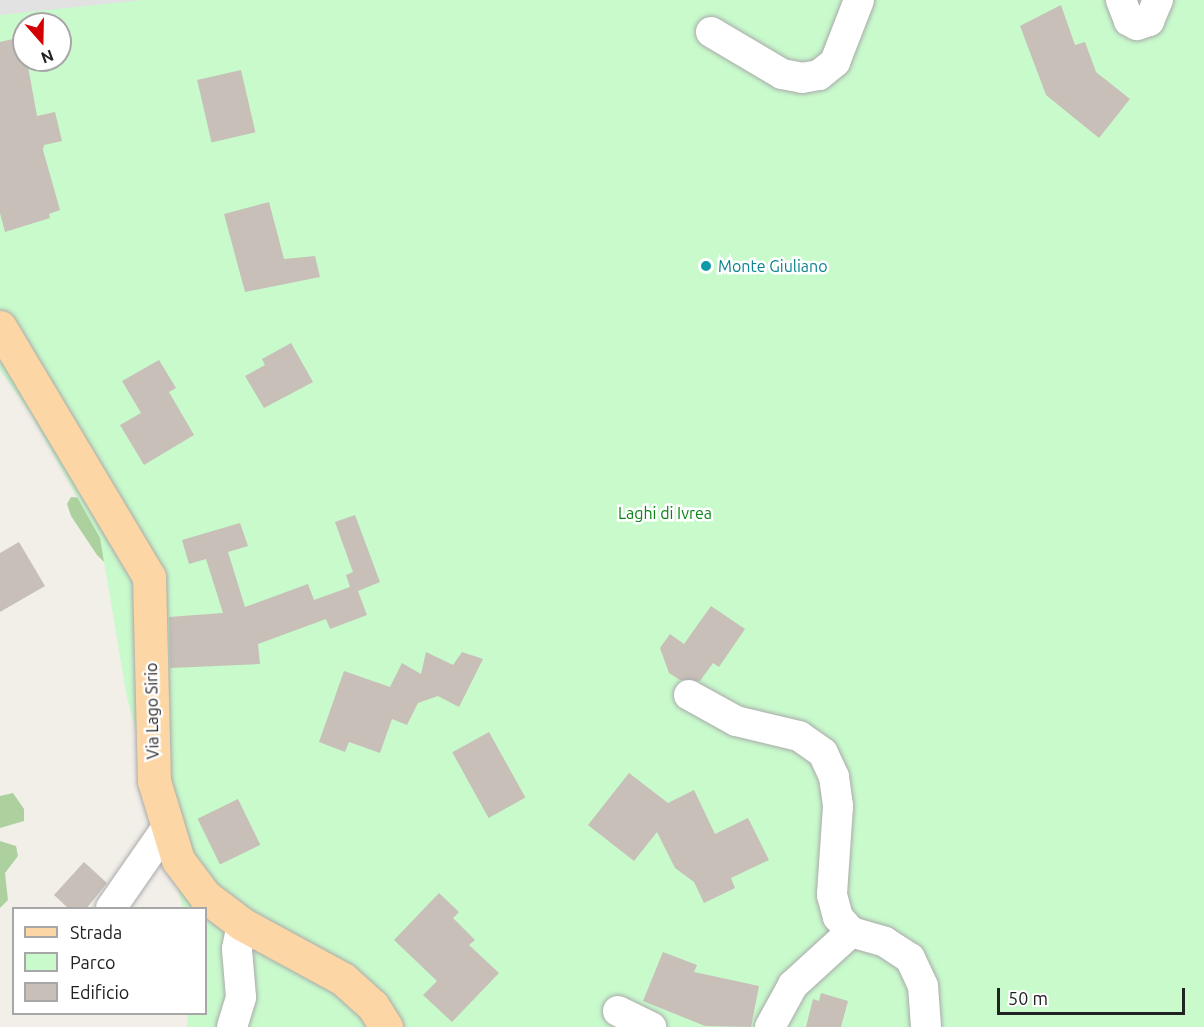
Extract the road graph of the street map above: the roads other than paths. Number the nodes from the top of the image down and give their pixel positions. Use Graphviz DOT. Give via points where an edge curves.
graph roads {
  1 [pos="859,0"];
  2 [pos="1121,0"];
  3 [pos="1158,0"];
  4 [pos="711,33"];
  5 [pos="0,327"];
  6 [pos="689,695"];
  7 [pos="166,829"];
  8 [pos="115,904"];
  9 [pos="242,924"];
  10 [pos="837,930"];
  11 [pos="618,1011"];
  12 [pos="232,1027"];
  13 [pos="386,1027"];
  14 [pos="651,1027"];
  15 [pos="770,1027"];
  16 [pos="926,1027"];
  1 -- 4 [label="street" via="835,62 819,75 802,78 782,74"];
  2 -- 3 [label="street" via="1129,21 1137,25 1149,21"];
  5 -- 7 [label="main road, Via Lago Sirio" via="149,577 154,781"];
  6 -- 10 [label="street" via="736,721 799,736 823,753 834,777 839,818 832,895 842,926"];
  7 -- 8 [label="street"];
  7 -- 9 [label="main road, Via Lago Sirio" via="178,860 205,896"];
  9 -- 12 [label="street" via="237,949 241,998"];
  9 -- 13 [label="main road, Via Lago Sirio" via="343,979 373,1006"];
  10 -- 15 [label="street" via="792,985"];
  10 -- 16 [label="street" via="885,942 910,958 925,994"];
  11 -- 14 [label="street"];
}
